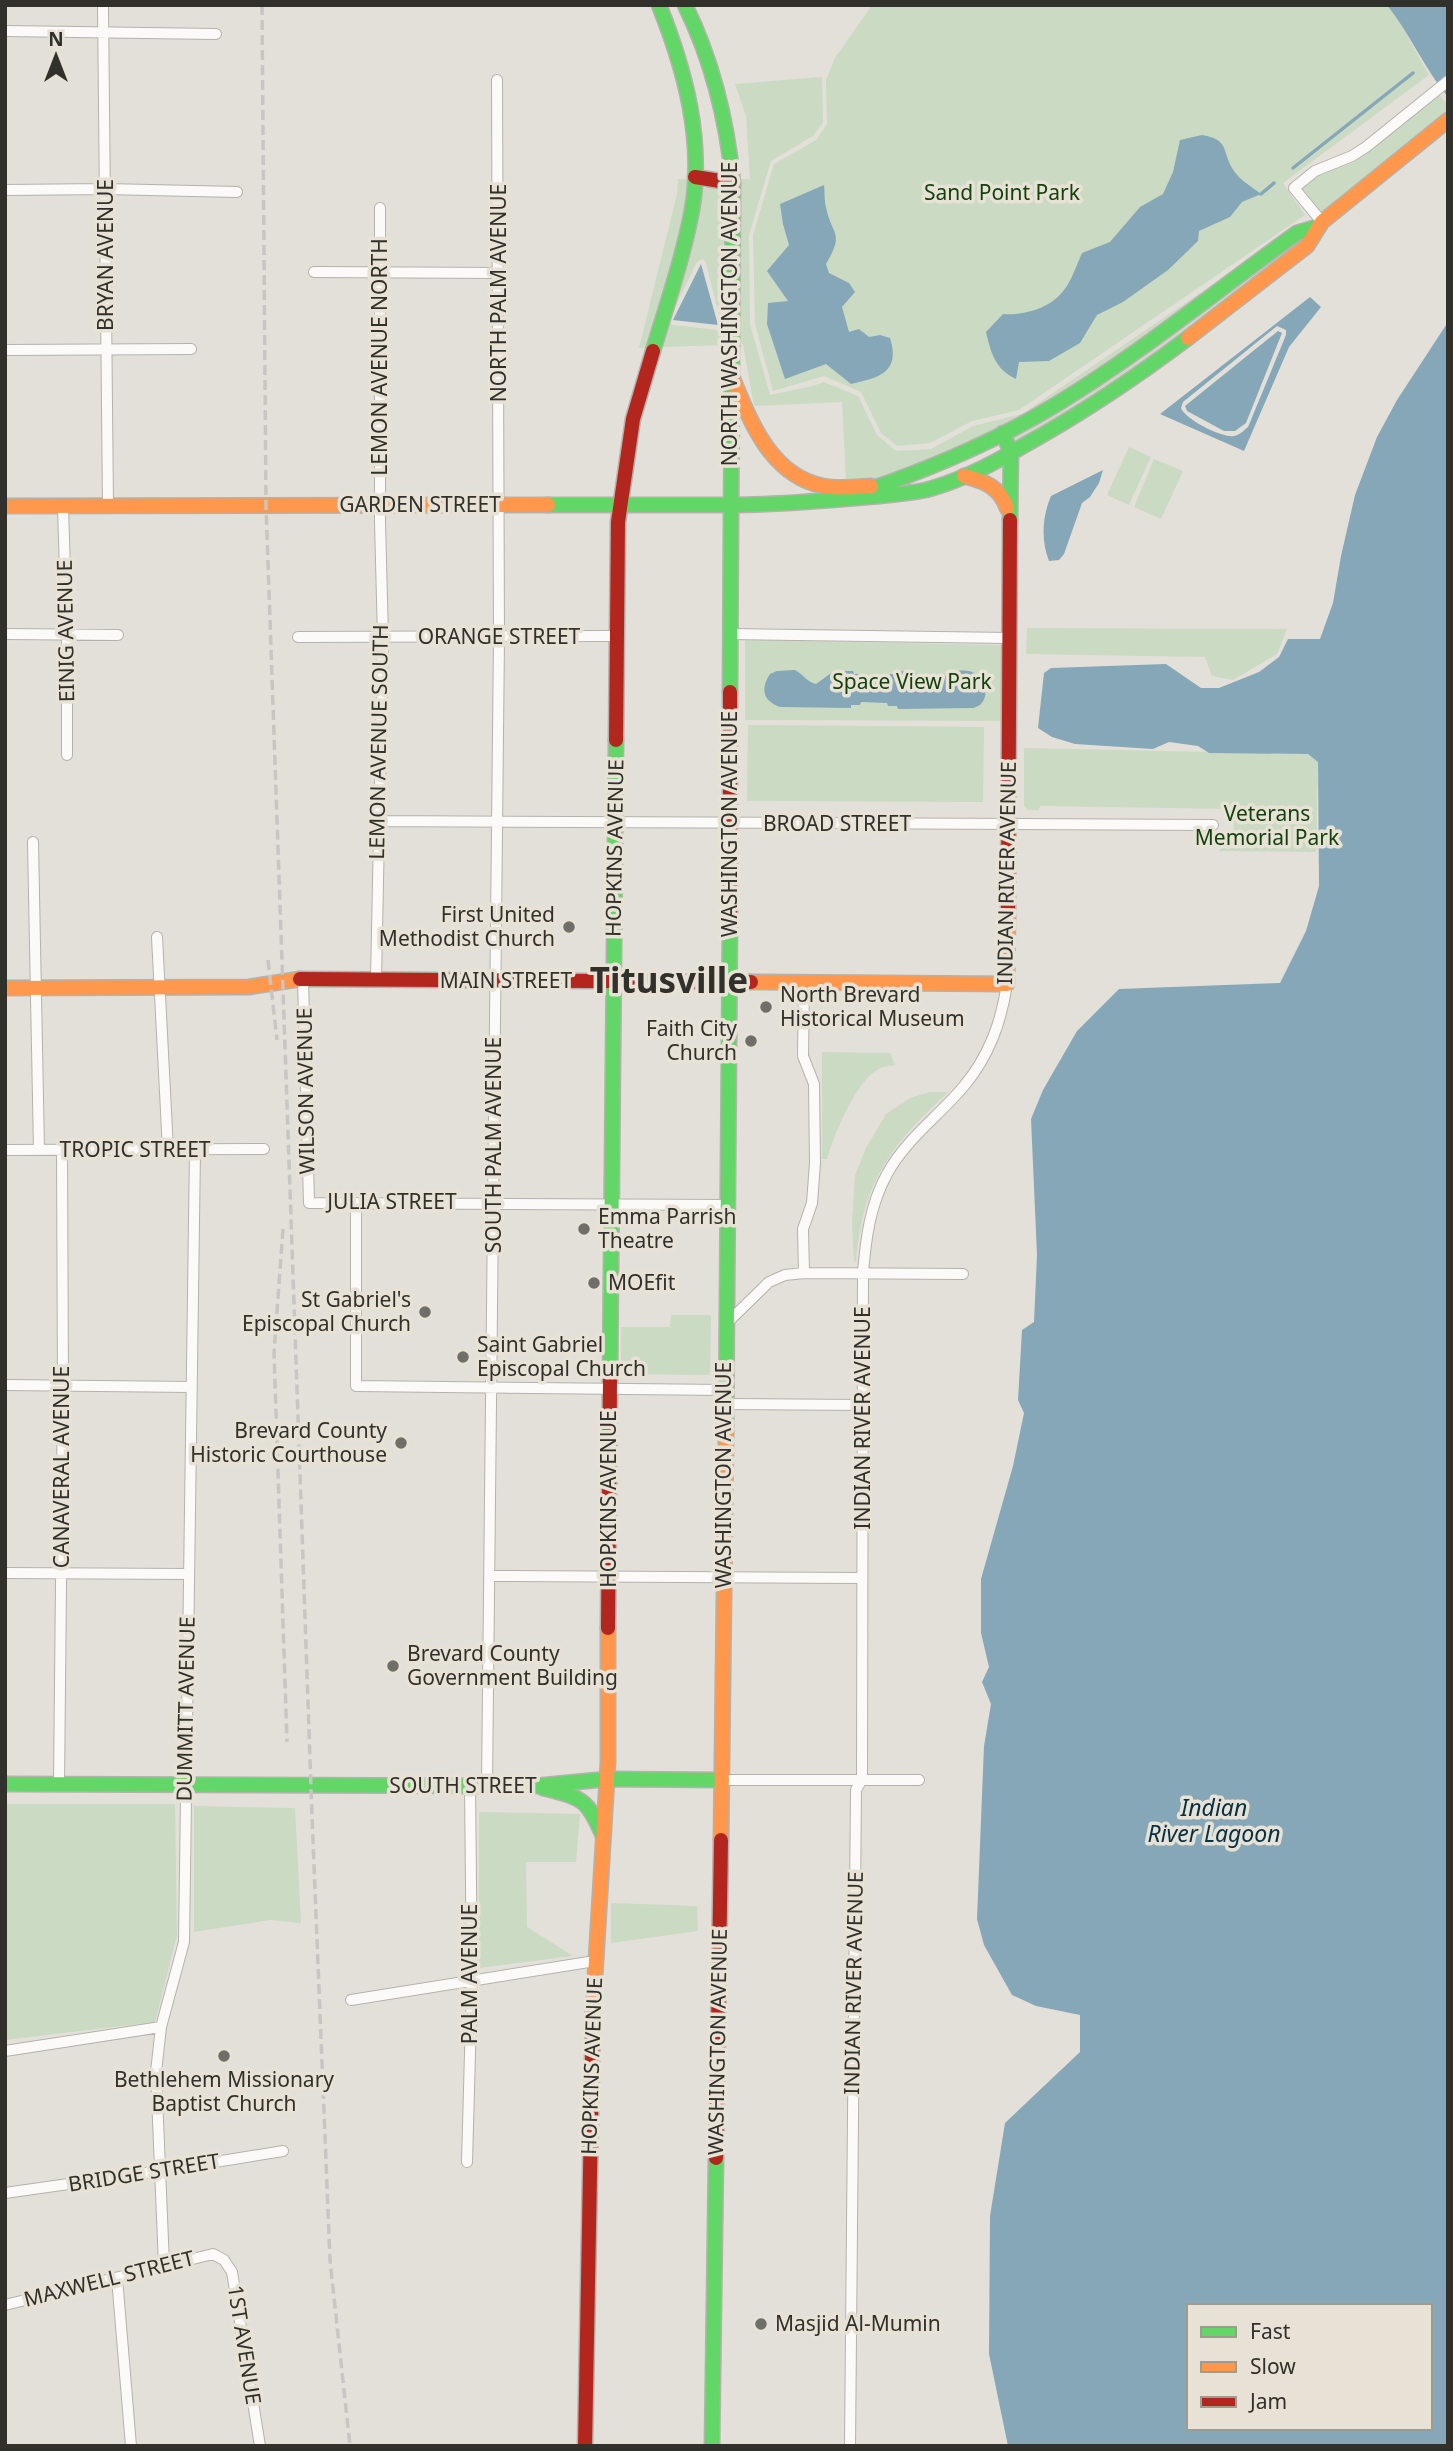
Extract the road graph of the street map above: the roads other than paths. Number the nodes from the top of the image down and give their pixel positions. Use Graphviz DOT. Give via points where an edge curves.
graph roads {
  1 [pos="103,5"];
  2 [pos="659,5"];
  3 [pos="685,5"];
  4 [pos="5,31"];
  5 [pos="103,33"];
  6 [pos="216,34"];
  7 [pos="497,80"];
  8 [pos="1448,81"];
  9 [pos="1448,120"];
  10 [pos="695,177"];
  11 [pos="733,183"];
  12 [pos="106,189"];
  13 [pos="5,190"];
  14 [pos="237,192"];
  15 [pos="380,208"];
  16 [pos="1320,224"];
  17 [pos="314,272"];
  18 [pos="381,272"];
  19 [pos="499,273"];
  20 [pos="106,349"];
  21 [pos="191,349"];
  22 [pos="5,350"];
  23 [pos="731,372"];
  24 [pos="643,387"];
  25 [pos="1003,433"];
  26 [pos="1011,453"];
  27 [pos="964,476"];
  28 [pos="880,486"];
  29 [pos="834,501"];
  30 [pos="619,504"];
  31 [pos="380,505"];
  32 [pos="499,505"];
  33 [pos="730,505"];
  34 [pos="5,506"];
  35 [pos="108,506"];
  36 [pos="63,507"];
  37 [pos="1010,519"];
  38 [pos="5,634"];
  39 [pos="731,634"];
  40 [pos="67,635"];
  41 [pos="118,635"];
  42 [pos="616,636"];
  43 [pos="298,637"];
  44 [pos="383,637"];
  45 [pos="499,638"];
  46 [pos="1009,638"];
  47 [pos="67,755"];
  48 [pos="377,821"];
  49 [pos="497,822"];
  50 [pos="615,822"];
  51 [pos="730,823"];
  52 [pos="1006,824"];
  53 [pos="1213,825"];
  54 [pos="33,842"];
  55 [pos="157,937"];
  56 [pos="303,979"];
  57 [pos="376,980"];
  58 [pos="496,981"];
  59 [pos="614,982"];
  60 [pos="729,982"];
  61 [pos="804,984"];
  62 [pos="1007,984"];
  63 [pos="159,987"];
  64 [pos="5,988"];
  65 [pos="35,988"];
  66 [pos="264,1149"];
  67 [pos="5,1150"];
  68 [pos="39,1150"];
  69 [pos="62,1150"];
  70 [pos="168,1150"];
  71 [pos="195,1150"];
  72 [pos="494,1202"];
  73 [pos="309,1203"];
  74 [pos="356,1203"];
  75 [pos="612,1204"];
  76 [pos="727,1205"];
  77 [pos="863,1272"];
  78 [pos="804,1273"];
  79 [pos="963,1274"];
  80 [pos="726,1324"];
  81 [pos="5,1385"];
  82 [pos="63,1386"];
  83 [pos="191,1387"];
  84 [pos="492,1388"];
  85 [pos="610,1389"];
  86 [pos="725,1397"];
  87 [pos="863,1405"];
  88 [pos="5,1573"];
  89 [pos="62,1574"];
  90 [pos="188,1574"];
  91 [pos="608,1575"];
  92 [pos="491,1576"];
  93 [pos="724,1576"];
  94 [pos="862,1578"];
  95 [pos="607,1779"];
  96 [pos="862,1779"];
  97 [pos="722,1780"];
  98 [pos="919,1780"];
  99 [pos="5,1784"];
  100 [pos="59,1784"];
  101 [pos="185,1785"];
  102 [pos="470,1786"];
  103 [pos="487,1786"];
  104 [pos="535,1786"];
  105 [pos="603,1836"];
  106 [pos="595,1961"];
  107 [pos="472,1981"];
  108 [pos="351,2000"];
  109 [pos="161,2027"];
  110 [pos="5,2051"];
  111 [pos="283,2151"];
  112 [pos="467,2162"];
  113 [pos="160,2171"];
  114 [pos="5,2193"];
  115 [pos="213,2254"];
  116 [pos="164,2265"];
  117 [pos="117,2278"];
  118 [pos="5,2305"];
  119 [pos="131,2446"];
  120 [pos="260,2446"];
  121 [pos="585,2446"];
  122 [pos="712,2446"];
  123 [pos="850,2446"];
  1 -- 5 [label="street, BRYAN AVENUE"];
  2 -- 10 [label="main road, NORTH WASHINGTON AVENUE" via="688,91"];
  3 -- 11 [label="main road, NORTH WASHINGTON AVENUE" via="717,83"];
  4 -- 5 [label="street"];
  5 -- 6 [label="street"];
  5 -- 12 [label="street, BRYAN AVENUE"];
  7 -- 19 [label="street, NORTH PALM AVENUE"];
  8 -- 16 [label="street" via="1366,147 1315,171 1294,188"];
  9 -- 16 [label="main road"];
  10 -- 11 [label="main road"];
  10 -- 24 [label="main road, NORTH WASHINGTON AVENUE" via="684,249"];
  11 -- 23 [label="main road, NORTH WASHINGTON AVENUE"];
  12 -- 13 [label="street"];
  12 -- 14 [label="street"];
  12 -- 20 [label="street, BRYAN AVENUE"];
  15 -- 18 [label="street, LEMON AVENUE NORTH"];
  16 -- 25 [label="main road, GARDEN STREET" via="1297,233 1122,361"];
  16 -- 26 [label="main road, GARDEN STREET" via="1307,246 1160,360 1062,426"];
  17 -- 18 [label="street"];
  18 -- 19 [label="street"];
  18 -- 31 [label="street, LEMON AVENUE NORTH"];
  19 -- 32 [label="street, NORTH PALM AVENUE"];
  20 -- 21 [label="street"];
  20 -- 22 [label="street"];
  20 -- 35 [label="street, BRYAN AVENUE"];
  23 -- 28 [label="main road" via="758,434 780,466 813,484"];
  23 -- 33 [label="main road, NORTH WASHINGTON AVENUE"];
  24 -- 30 [label="main road, HOPKINS AVENUE"];
  25 -- 26 [label="main road, INDIAN RIVER AVENUE"];
  25 -- 28 [label="main road, GARDEN STREET"];
  26 -- 27 [label="main road, GARDEN STREET"];
  26 -- 37 [label="main road, INDIAN RIVER AVENUE"];
  27 -- 29 [label="main road, GARDEN STREET" via="934,488"];
  27 -- 37 [label="main road" via="985,481 1004,496"];
  28 -- 29 [label="main road, GARDEN STREET"];
  29 -- 33 [label="main road, GARDEN STREET"];
  30 -- 32 [label="main road, GARDEN STREET"];
  30 -- 33 [label="main road, GARDEN STREET"];
  30 -- 42 [label="main road, HOPKINS AVENUE"];
  31 -- 32 [label="main road, GARDEN STREET"];
  31 -- 35 [label="main road, GARDEN STREET"];
  31 -- 44 [label="street, LEMON AVENUE SOUTH"];
  32 -- 45 [label="street, SOUTH PALM AVENUE"];
  33 -- 39 [label="main road, WASHINGTON AVENUE"];
  34 -- 36 [label="main road, GARDEN STREET"];
  35 -- 36 [label="main road, GARDEN STREET"];
  36 -- 40 [label="street, EINIG AVENUE"];
  37 -- 46 [label="main road, INDIAN RIVER AVENUE"];
  38 -- 40 [label="street"];
  39 -- 46 [label="street"];
  39 -- 51 [label="main road, WASHINGTON AVENUE"];
  40 -- 41 [label="street"];
  40 -- 47 [label="street, EINIG AVENUE"];
  42 -- 45 [label="street, ORANGE STREET"];
  42 -- 50 [label="main road, HOPKINS AVENUE"];
  43 -- 44 [label="street, ORANGE STREET"];
  44 -- 45 [label="street, ORANGE STREET"];
  44 -- 48 [label="street, LEMON AVENUE SOUTH"];
  45 -- 49 [label="street, SOUTH PALM AVENUE"];
  46 -- 52 [label="main road, INDIAN RIVER AVENUE"];
  48 -- 49 [label="street, BROAD STREET"];
  48 -- 57 [label="street, LEMON AVENUE SOUTH"];
  49 -- 50 [label="street, BROAD STREET"];
  49 -- 58 [label="street, SOUTH PALM AVENUE"];
  50 -- 51 [label="street, BROAD STREET"];
  50 -- 59 [label="main road, HOPKINS AVENUE"];
  51 -- 52 [label="street, BROAD STREET"];
  51 -- 60 [label="main road, WASHINGTON AVENUE"];
  52 -- 53 [label="street, BROAD STREET"];
  52 -- 62 [label="main road, INDIAN RIVER AVENUE"];
  54 -- 65 [label="street"];
  55 -- 63 [label="street"];
  56 -- 57 [label="main road, MAIN STREET"];
  56 -- 63 [label="main road, MAIN STREET" via="249,987"];
  56 -- 73 [label="street, WILSON AVENUE"];
  57 -- 58 [label="main road, MAIN STREET"];
  58 -- 59 [label="main road, MAIN STREET"];
  58 -- 72 [label="street, SOUTH PALM AVENUE"];
  59 -- 60 [label="main road, MAIN STREET"];
  59 -- 75 [label="main road, HOPKINS AVENUE"];
  60 -- 61 [label="main road, MAIN STREET"];
  60 -- 76 [label="main road, WASHINGTON AVENUE"];
  61 -- 62 [label="main road, MAIN STREET"];
  61 -- 78 [label="street" via="803,1056 814,1084 815,1163 812,1203 803,1229"];
  62 -- 77 [label="street, INDIAN RIVER AVENUE" via="989,1051 964,1086 906,1144 887,1174 874,1202"];
  63 -- 65 [label="main road, MAIN STREET"];
  63 -- 70 [label="street"];
  64 -- 65 [label="main road, MAIN STREET"];
  65 -- 68 [label="street"];
  66 -- 71 [label="street, TROPIC STREET"];
  67 -- 68 [label="street, TROPIC STREET"];
  68 -- 69 [label="street, TROPIC STREET"];
  69 -- 70 [label="street, TROPIC STREET"];
  69 -- 82 [label="street, CANAVERAL AVENUE"];
  70 -- 71 [label="street, TROPIC STREET"];
  71 -- 83 [label="street, DUMMITT AVENUE"];
  72 -- 74 [label="street, JULIA STREET"];
  72 -- 75 [label="street, JULIA STREET"];
  72 -- 84 [label="street, SOUTH PALM AVENUE"];
  73 -- 74 [label="street, JULIA STREET"];
  74 -- 84 [label="street" via="356,1386"];
  75 -- 76 [label="street, JULIA STREET"];
  75 -- 85 [label="main road, HOPKINS AVENUE"];
  76 -- 80 [label="main road, WASHINGTON AVENUE"];
  77 -- 78 [label="street"];
  77 -- 79 [label="street"];
  77 -- 87 [label="street, INDIAN RIVER AVENUE"];
  78 -- 80 [label="street" via="769,1282"];
  80 -- 86 [label="main road, WASHINGTON AVENUE"];
  81 -- 82 [label="street"];
  82 -- 83 [label="street"];
  82 -- 89 [label="street, CANAVERAL AVENUE"];
  83 -- 90 [label="street, DUMMITT AVENUE"];
  84 -- 85 [label="street"];
  84 -- 92 [label="street, SOUTH PALM AVENUE"];
  85 -- 86 [label="street"];
  85 -- 91 [label="main road, HOPKINS AVENUE"];
  86 -- 87 [label="street"];
  86 -- 93 [label="main road, WASHINGTON AVENUE"];
  87 -- 94 [label="street, INDIAN RIVER AVENUE"];
  88 -- 89 [label="street"];
  89 -- 90 [label="street"];
  89 -- 100 [label="street, CANAVERAL AVENUE"];
  90 -- 101 [label="street, DUMMITT AVENUE"];
  91 -- 92 [label="street"];
  91 -- 93 [label="street"];
  91 -- 95 [label="main road, HOPKINS AVENUE"];
  92 -- 103 [label="street, SOUTH PALM AVENUE"];
  93 -- 94 [label="street"];
  93 -- 97 [label="main road, WASHINGTON AVENUE"];
  94 -- 96 [label="street, INDIAN RIVER AVENUE"];
  95 -- 97 [label="main road, SOUTH STREET"];
  95 -- 104 [label="main road, SOUTH STREET"];
  95 -- 105 [label="main road, HOPKINS AVENUE"];
  96 -- 97 [label="street, SOUTH STREET"];
  96 -- 98 [label="street, SOUTH STREET"];
  96 -- 123 [label="street, INDIAN RIVER AVENUE" via="856,1790"];
  97 -- 122 [label="main road, WASHINGTON AVENUE"];
  99 -- 100 [label="main road, SOUTH STREET"];
  100 -- 101 [label="main road, SOUTH STREET"];
  101 -- 102 [label="main road, SOUTH STREET"];
  101 -- 109 [label="street, DUMMITT AVENUE" via="184,1942"];
  102 -- 103 [label="main road, SOUTH STREET"];
  102 -- 107 [label="street, PALM AVENUE"];
  103 -- 104 [label="main road, SOUTH STREET"];
  104 -- 105 [label="main road" via="587,1802"];
  105 -- 106 [label="main road, HOPKINS AVENUE"];
  106 -- 107 [label="street"];
  106 -- 121 [label="main road, HOPKINS AVENUE"];
  107 -- 108 [label="street"];
  107 -- 112 [label="street, PALM AVENUE"];
  109 -- 110 [label="street"];
  109 -- 113 [label="street, DUMMITT AVENUE" via="156,2072"];
  111 -- 113 [label="street, BRIDGE STREET"];
  113 -- 114 [label="street, BRIDGE STREET"];
  113 -- 116 [label="street, DUMMITT AVENUE"];
  115 -- 116 [label="street, MAXWELL STREET"];
  115 -- 120 [label="street, 1ST AVENUE" via="232,2272"];
  116 -- 117 [label="street, MAXWELL STREET"];
  117 -- 118 [label="street, MAXWELL STREET"];
  117 -- 119 [label="street"];
}
